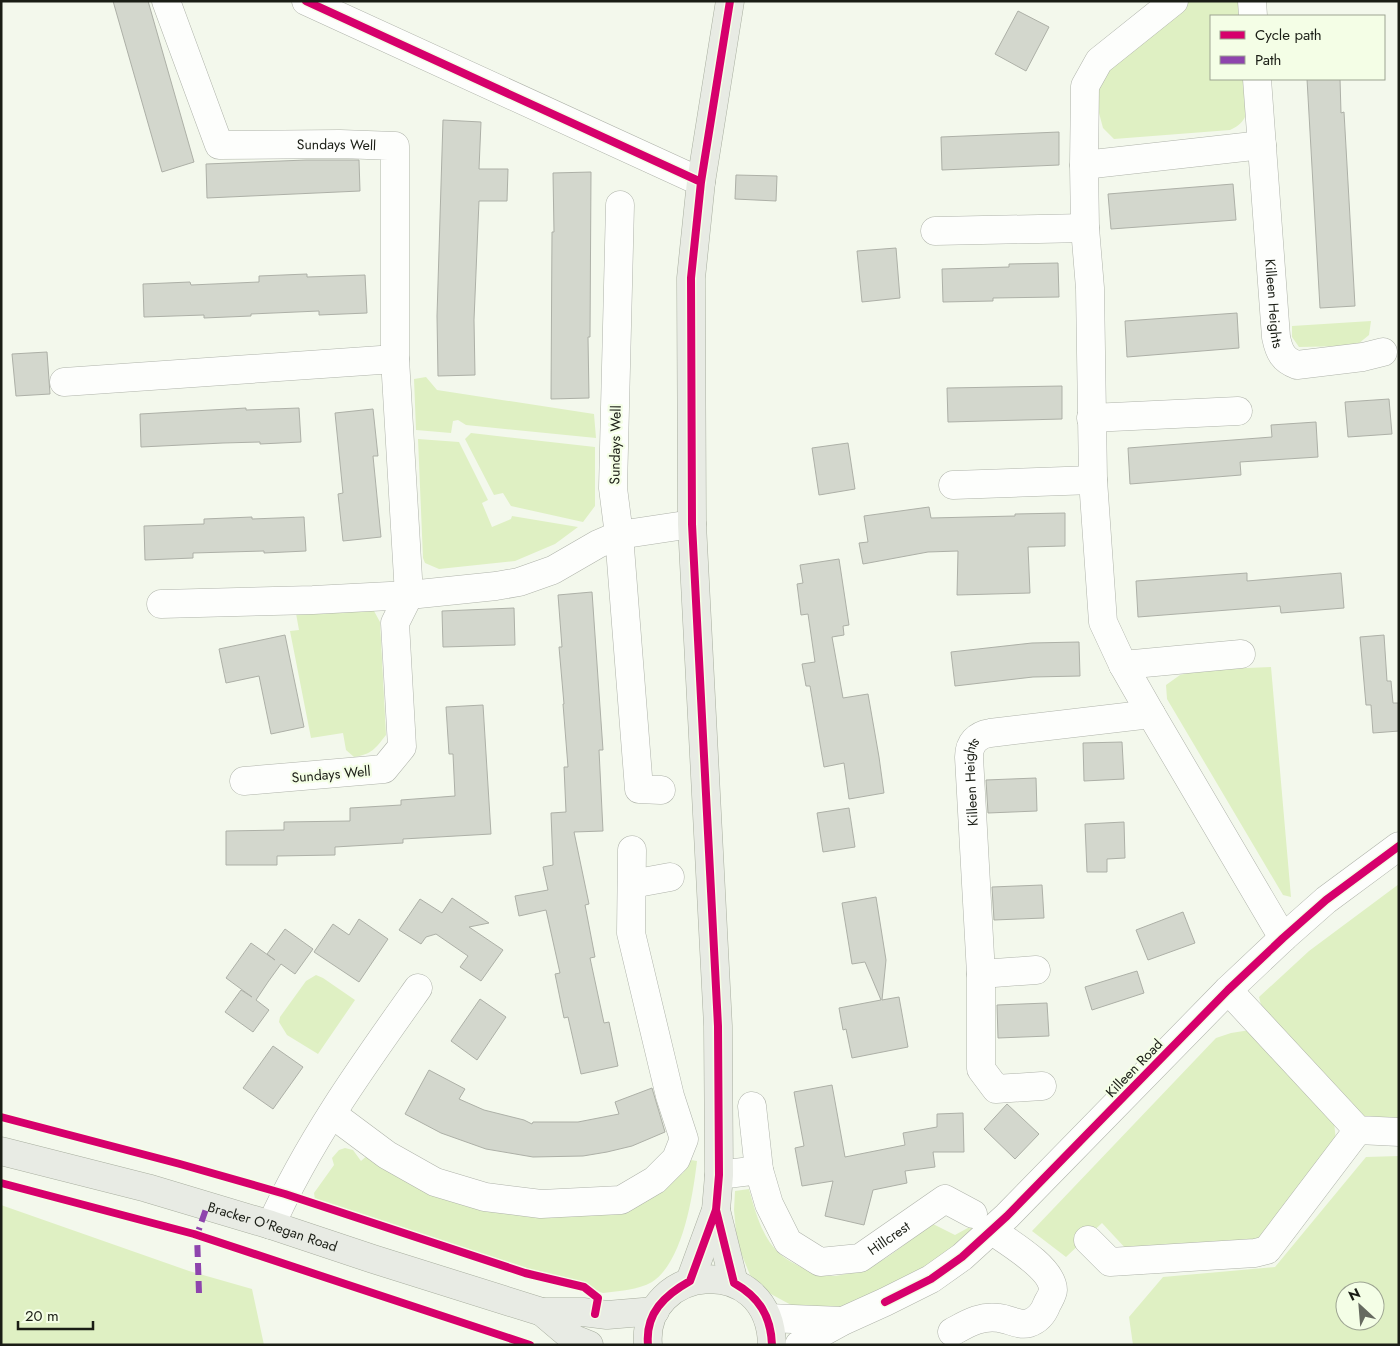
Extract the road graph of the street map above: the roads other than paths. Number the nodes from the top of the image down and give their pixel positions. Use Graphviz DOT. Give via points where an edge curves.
graph roads {
  1 [pos="166,1"];
  2 [pos="306,1"];
  3 [pos="730,1"];
  4 [pos="1174,1"];
  5 [pos="1252,1"];
  6 [pos="1253,15"];
  7 [pos="1257,80"];
  8 [pos="1262,146"];
  9 [pos="1084,166"];
  10 [pos="701,182"];
  11 [pos="620,205"];
  12 [pos="1086,228"];
  13 [pos="935,232"];
  14 [pos="1384,352"];
  15 [pos="395,358"];
  16 [pos="64,382"];
  17 [pos="1238,411"];
  18 [pos="1091,418"];
  19 [pos="1093,480"];
  20 [pos="953,485"];
  21 [pos="692,524"];
  22 [pos="619,535"];
  23 [pos="409,595"];
  24 [pos="161,604"];
  25 [pos="1241,654"];
  26 [pos="1123,665"];
  27 [pos="1151,714"];
  28 [pos="244,781"];
  29 [pos="661,790"];
  30 [pos="1399,846"];
  31 [pos="632,850"];
  32 [pos="670,877"];
  33 [pos="632,884"];
  34 [pos="1283,938"];
  35 [pos="1036,970"];
  36 [pos="981,974"];
  37 [pos="418,988"];
  38 [pos="1228,990"];
  39 [pos="1042,1086"];
  40 [pos="752,1106"];
  41 [pos="332,1114"];
  42 [pos="1358,1130"];
  43 [pos="1399,1132"];
  44 [pos="1,1151"];
  45 [pos="759,1170"];
  46 [pos="719,1175"];
  47 [pos="716,1210"];
  48 [pos="982,1222"];
  49 [pos="271,1225"];
  50 [pos="1088,1240"];
  51 [pos="690,1281"];
  52 [pos="734,1283"];
  53 [pos="655,1311"];
  54 [pos="542,1312"];
  55 [pos="843,1321"];
  56 [pos="770,1332"];
  57 [pos="952,1332"];
  58 [pos="589,1345"];
  59 [pos="648,1345"];
  60 [pos="799,1345"];
  1 -- 15 [label="street, Sundays Well" via="219,145 395,146"];
  2 -- 10 [label="street"];
  3 -- 10 [label="main road"];
  4 -- 9 [label="street" via="1099,61 1085,86"];
  5 -- 6 [label="street"];
  7 -- 8 [label="street, Killeen Heights"];
  8 -- 9 [label="street"];
  8 -- 14 [label="street, Killeen Heights" via="1276,337 1282,355 1287,362 1297,365"];
  9 -- 12 [label="street"];
  10 -- 21 [label="main road" via="691,278"];
  11 -- 22 [label="street, Sundays Well" via="613,488"];
  12 -- 13 [label="street"];
  12 -- 18 [label="street"];
  15 -- 16 [label="street"];
  15 -- 23 [label="street, Sundays Well"];
  17 -- 18 [label="street"];
  18 -- 19 [label="street"];
  19 -- 20 [label="street"];
  19 -- 26 [label="street" via="1103,622"];
  21 -- 22 [label="street"];
  21 -- 46 [label="main road" via="718,1026"];
  22 -- 23 [label="street" via="552,570 519,582"];
  22 -- 29 [label="street, Sundays Well" via="639,789"];
  23 -- 24 [label="street"];
  23 -- 28 [label="street, Sundays Well" via="395,624 402,747 384,769"];
  25 -- 26 [label="street"];
  26 -- 27 [label="street"];
  27 -- 34 [label="street"];
  27 -- 36 [label="street, Killeen Heights" via="990,733 978,736 974,741 969,757"];
  30 -- 34 [label="street, Killeen Road" via="1326,900"];
  31 -- 33 [label="street"];
  32 -- 33 [label="street"];
  33 -- 41 [label="street" via="631,933 670,1096 684,1139 676,1159 655,1180 621,1200 541,1204 485,1197 435,1182 387,1155"];
  34 -- 38 [label="street, Killeen Road"];
  35 -- 36 [label="street"];
  36 -- 39 [label="street, Killeen Heights" via="981,1069 996,1089"];
  37 -- 41 [label="street"];
  38 -- 42 [label="street"];
  38 -- 48 [label="street, Killeen Road" via="1008,1216"];
  40 -- 45 [label="street, Hillcrest"];
  41 -- 49 [label="street" via="294,1175"];
  42 -- 43 [label="street"];
  42 -- 50 [label="street" via="1267,1250 1110,1262"];
  44 -- 49 [label="main road, Bracker O'Regan Road" via="147,1188"];
  45 -- 46 [label="street"];
  45 -- 48 [label="street, Hillcrest" via="769,1204 788,1242 820,1262 860,1258 945,1199"];
  46 -- 47 [label="main road"];
  47 -- 51 [label="main road"];
  47 -- 52 [label="main road"];
  48 -- 55 [label="street, Killeen Road" via="962,1257 932,1278"];
  48 -- 57 [label="street" via="1044,1270 1053,1291 1042,1314 1030,1322 1022,1324 984,1318"];
  49 -- 54 [label="main road, Bracker O'Regan Road"];
  51 -- 52 [label="main road" via="712,1278"];
  51 -- 53 [label="main road" via="662,1300"];
  52 -- 56 [label="main road" via="754,1296 762,1307"];
  53 -- 54 [label="main road, Bracker O'Regan Road" via="607,1315"];
  53 -- 59 [label="main road"];
  54 -- 58 [label="main road, Bracker O'Regan Road" via="574,1339"];
  55 -- 56 [label="street"];
  55 -- 60 [label="street, Killeen Road"];
}
